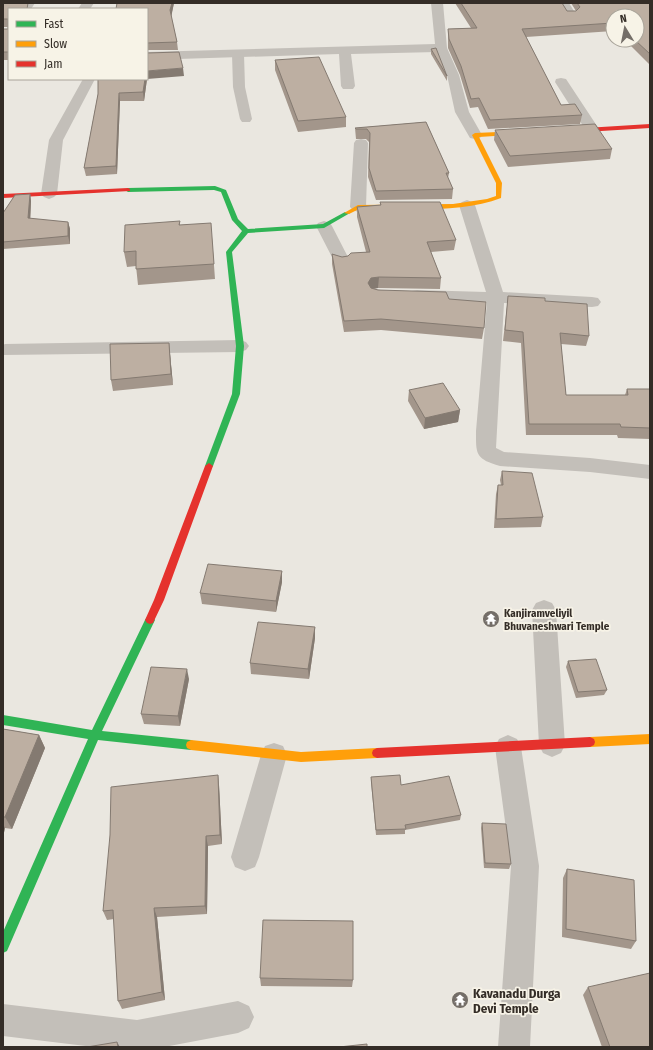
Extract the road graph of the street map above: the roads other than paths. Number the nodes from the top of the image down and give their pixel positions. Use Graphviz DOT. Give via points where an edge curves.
graph roads {
  1 [pos="437,3"];
  2 [pos="563,3"];
  3 [pos="572,16"];
  4 [pos="441,48"];
  5 [pos="345,52"];
  6 [pos="238,54"];
  7 [pos="148,56"];
  8 [pos="88,80"];
  9 [pos="561,82"];
  10 [pos="348,86"];
  11 [pos="246,119"];
  12 [pos="650,126"];
  13 [pos="592,130"];
  14 [pos="561,131"];
  15 [pos="538,132"];
  16 [pos="475,136"];
  17 [pos="361,143"];
  18 [pos="49,194"];
  19 [pos="3,196"];
  20 [pos="467,205"];
  21 [pos="358,207"];
  22 [pos="324,226"];
  23 [pos="246,231"];
  24 [pos="342,261"];
  25 [pos="401,294"];
  26 [pos="496,296"];
  27 [pos="592,302"];
  28 [pos="240,346"];
  29 [pos="5,350"];
  30 [pos="650,472"];
  31 [pos="544,610"];
  32 [pos="3,720"];
  33 [pos="95,735"];
  34 [pos="650,739"];
  35 [pos="552,746"];
  36 [pos="508,748"];
  37 [pos="274,755"];
  38 [pos="245,857"];
  39 [pos="3,947"];
  40 [pos="238,1018"];
  41 [pos="3,1020"];
  42 [pos="514,1047"];
  1 -- 4 [label="street"];
  2 -- 3 [label="street"];
  4 -- 5 [label="street"];
  4 -- 16 [label="street" via="453,74 462,112"];
  5 -- 6 [label="street"];
  5 -- 10 [label="street"];
  6 -- 7 [label="street"];
  6 -- 11 [label="lane" via="239,87"];
  8 -- 18 [label="street" via="56,140"];
  9 -- 13 [label="street"];
  12 -- 13 [label="street"];
  13 -- 14 [label="street"];
  15 -- 16 [label="street"];
  16 -- 20 [label="street" via="499,183 499,197 493,201"];
  17 -- 21 [label="street"];
  18 -- 19 [label="street"];
  18 -- 23 [label="street" via="215,188 224,191 235,220"];
  20 -- 21 [label="street"];
  20 -- 26 [label="street"];
  21 -- 22 [label="street"];
  22 -- 23 [label="street"];
  22 -- 24 [label="street"];
  23 -- 28 [label="street" via="229,252"];
  25 -- 26 [label="street"];
  26 -- 27 [label="street"];
  26 -- 30 [label="street" via="486,451 500,459"];
  28 -- 29 [label="street"];
  28 -- 33 [label="street" via="234,401 159,600"];
  31 -- 35 [label="street"];
  32 -- 33 [label="street"];
  33 -- 37 [label="street"];
  33 -- 39 [label="street"];
  34 -- 35 [label="street"];
  35 -- 36 [label="street"];
  36 -- 37 [label="street" via="301,757"];
  36 -- 42 [label="street" via="525,866"];
  37 -- 38 [label="street"];
  40 -- 41 [label="street" via="138,1036"];
}
